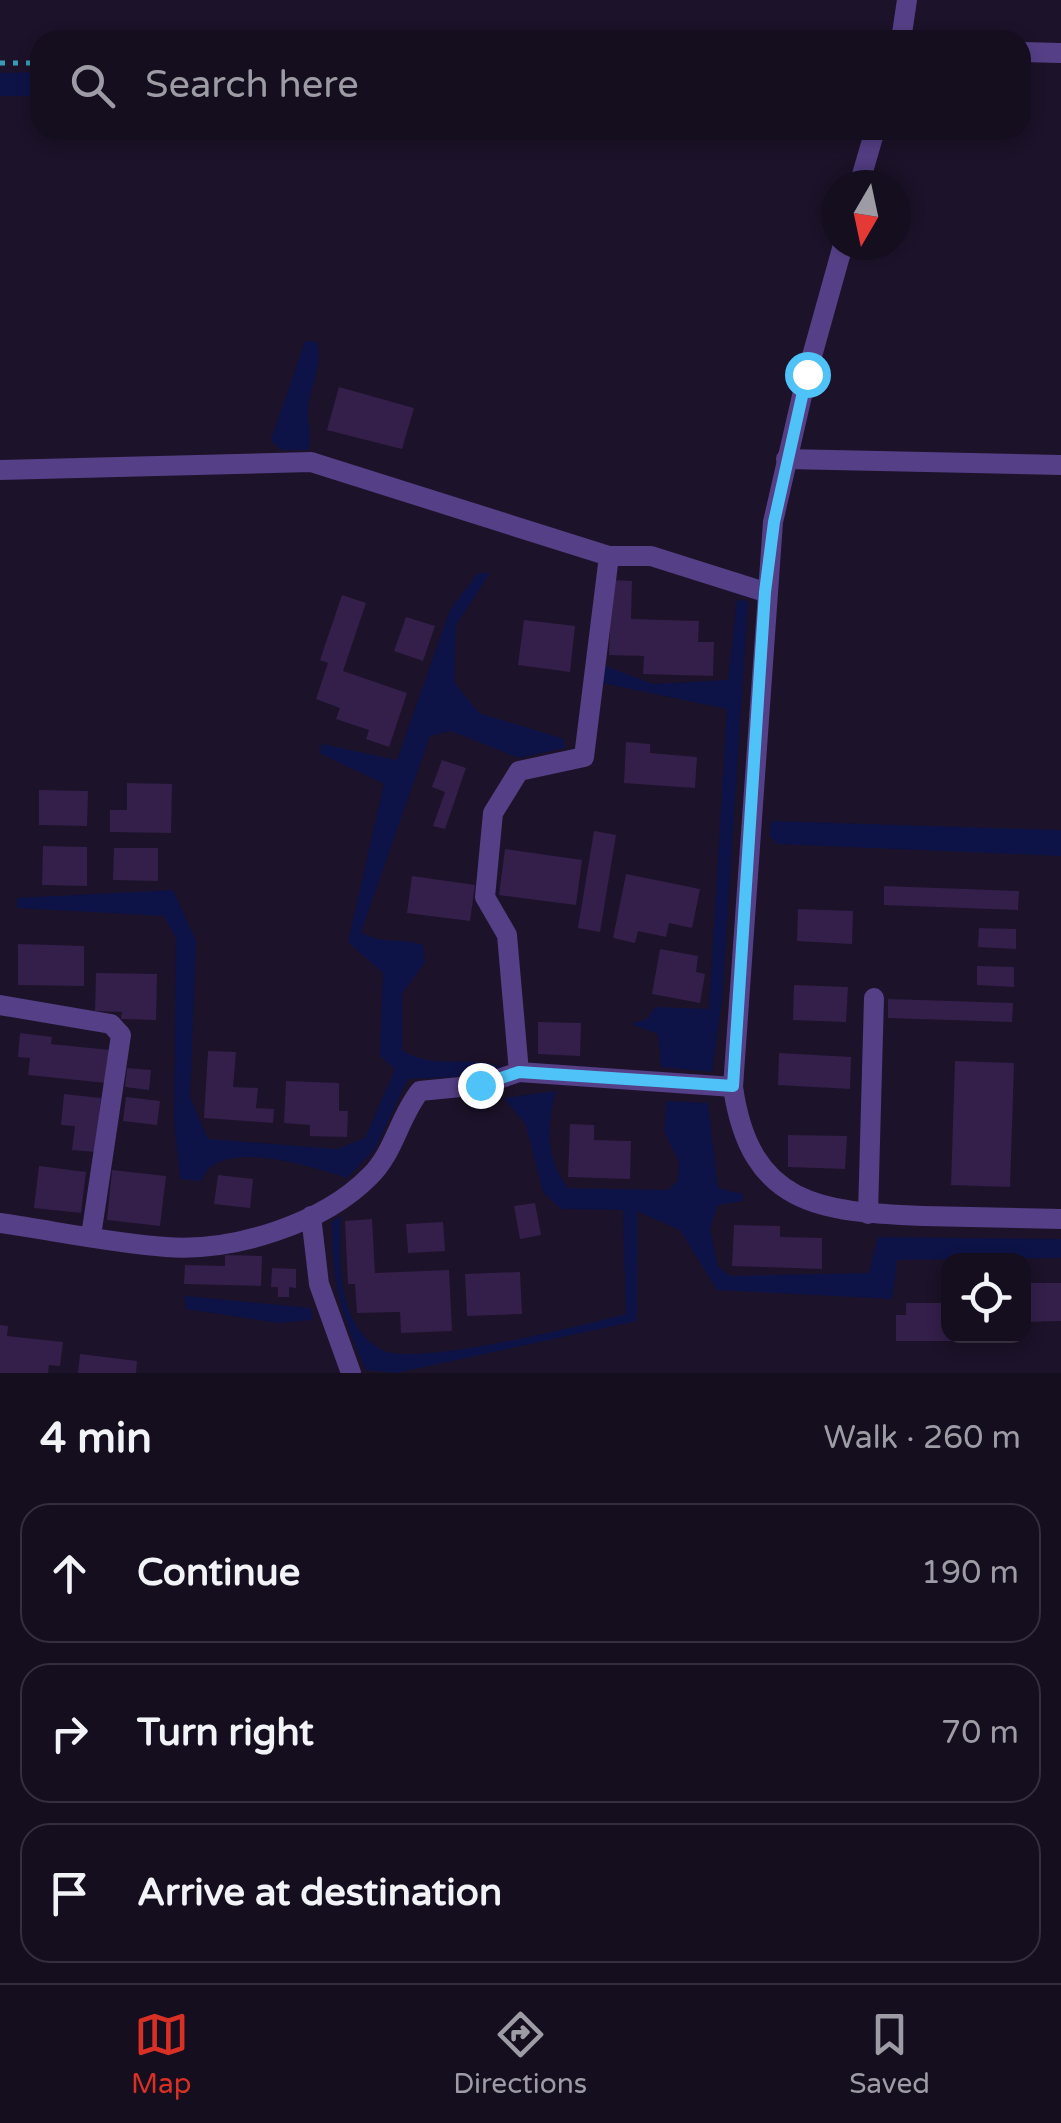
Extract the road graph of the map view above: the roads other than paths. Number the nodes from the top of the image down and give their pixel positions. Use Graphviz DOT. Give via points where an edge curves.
graph roads {
  1 [pos="907,0"];
  2 [pos="902,30"];
  3 [pos="1031,52"];
  4 [pos="1061,53"];
  5 [pos="871,140"];
  6 [pos="863,170"];
  7 [pos="838,260"];
  8 [pos="786,459"];
  9 [pos="1061,465"];
  10 [pos="0,470"];
  11 [pos="608,556"];
  12 [pos="765,592"];
  13 [pos="874,998"];
  14 [pos="0,1004"];
  15 [pos="519,1072"];
  16 [pos="733,1086"];
  17 [pos="868,1214"];
  18 [pos="311,1216"];
  19 [pos="1061,1219"];
  20 [pos="0,1223"];
  21 [pos="91,1236"];
  22 [pos="351,1373"];
  1 -- 2 [label="street"];
  3 -- 4 [label="street"];
  5 -- 6 [label="street"];
  7 -- 8 [label="street"];
  8 -- 9 [label="street"];
  8 -- 12 [label="street"];
  10 -- 11 [label="street" via="311,462"];
  11 -- 12 [label="street" via="651,556"];
  11 -- 15 [label="street" via="584,757 519,771 493,813 485,897 507,934"];
  12 -- 16 [label="street"];
  13 -- 17 [label="street"];
  14 -- 21 [label="street" via="111,1024 121,1036"];
  15 -- 16 [label="street"];
  15 -- 18 [label="street" via="480,1085 420,1092 372,1176"];
  16 -- 17 [label="street" via="738,1123 758,1163 791,1193 831,1210"];
  17 -- 19 [label="street"];
  18 -- 21 [label="street" via="219,1244 168,1248"];
  18 -- 22 [label="street" via="319,1284"];
  20 -- 21 [label="street"];
}
